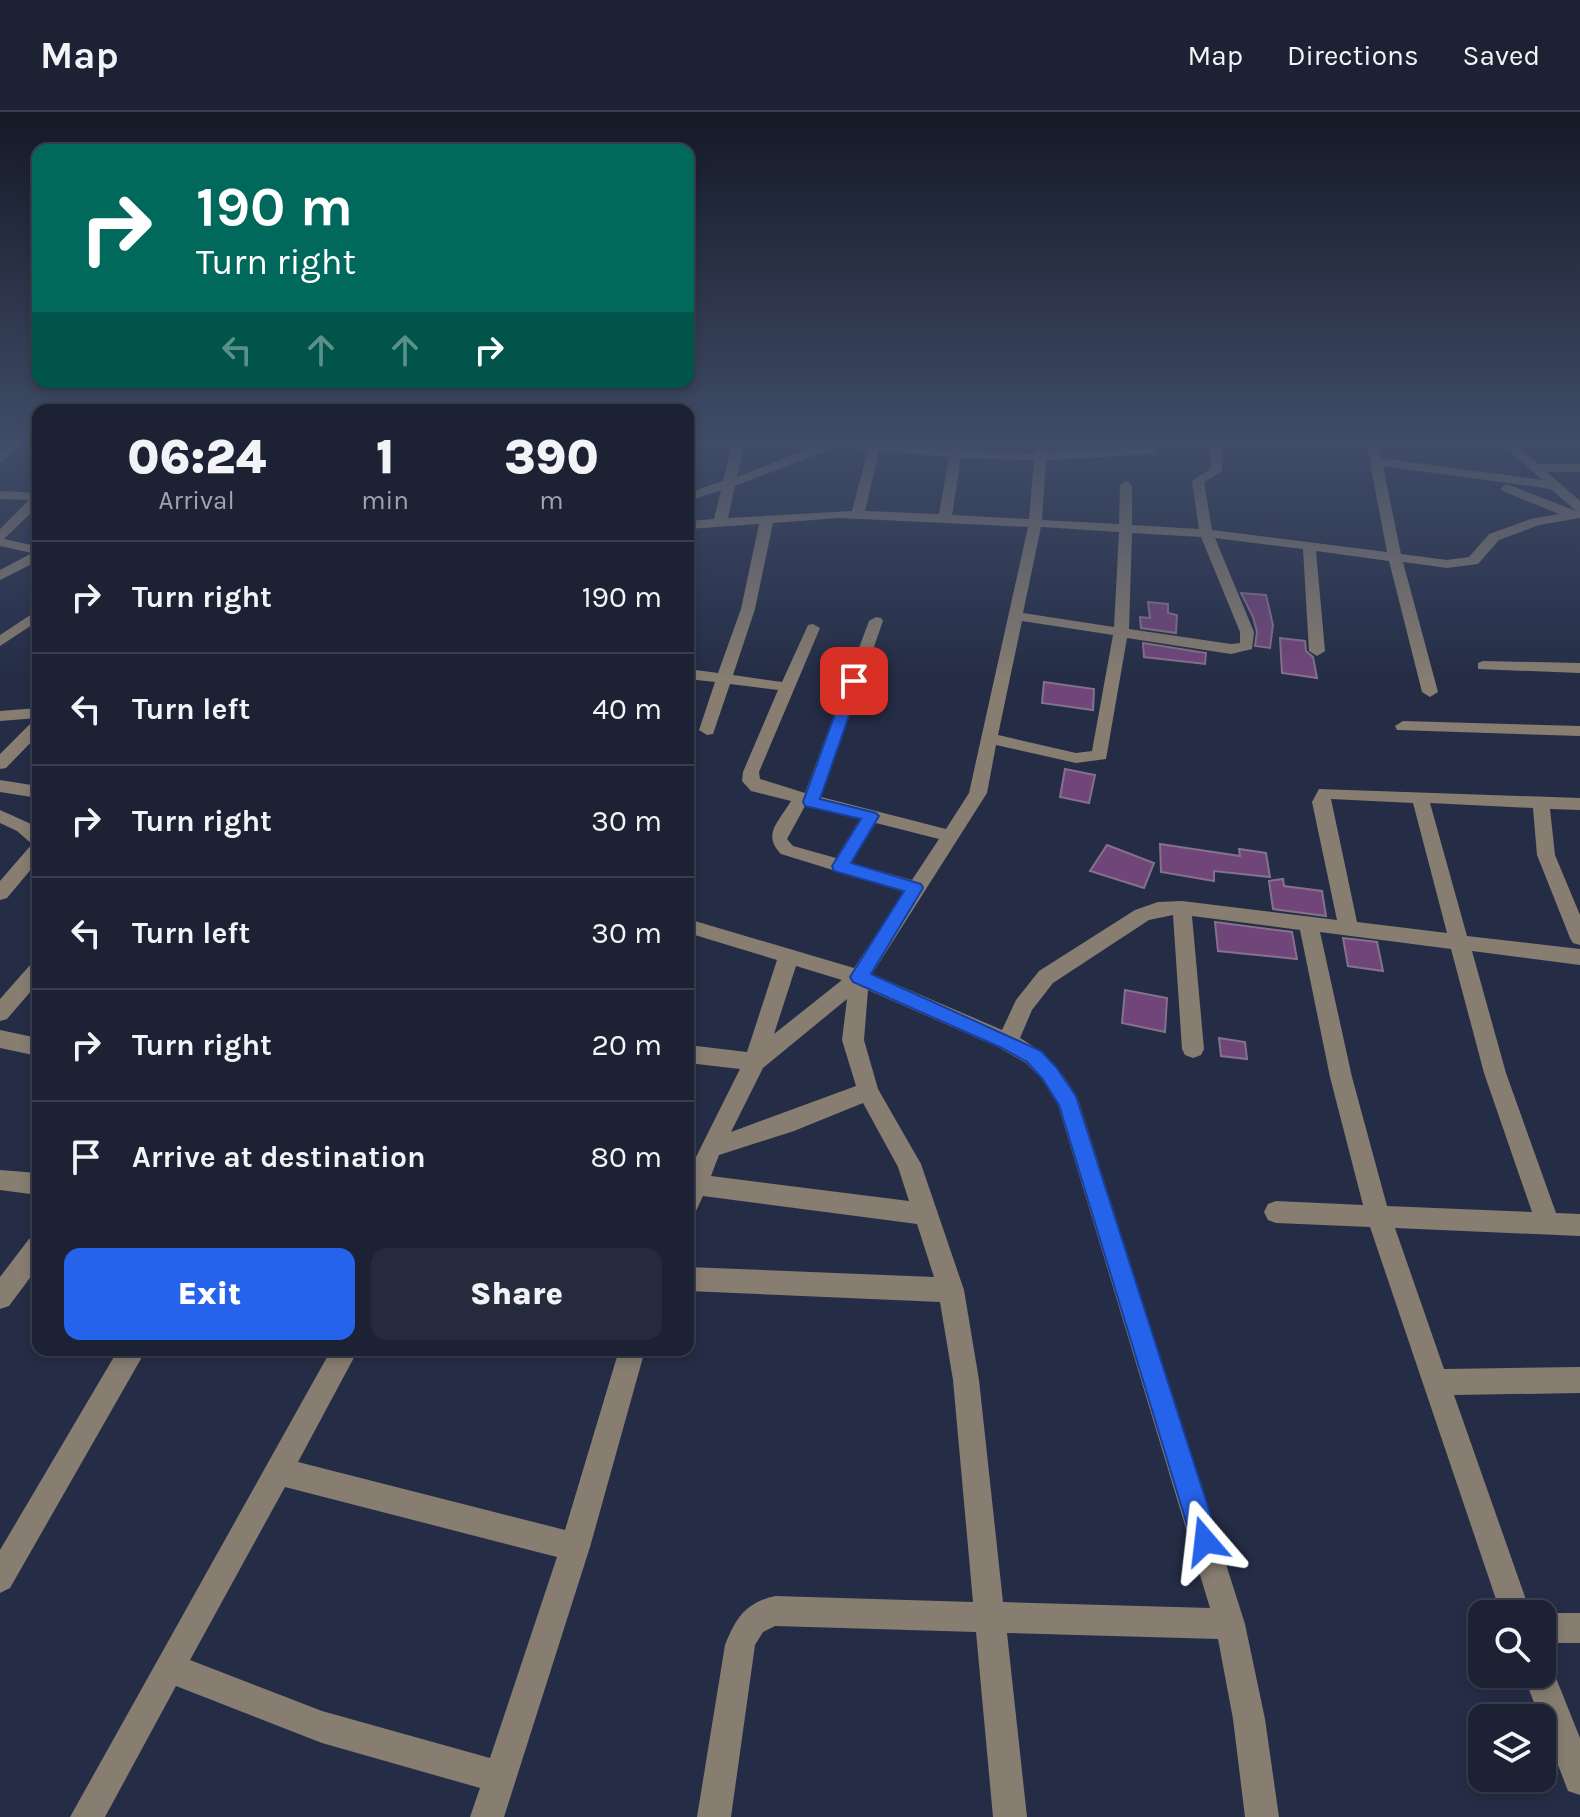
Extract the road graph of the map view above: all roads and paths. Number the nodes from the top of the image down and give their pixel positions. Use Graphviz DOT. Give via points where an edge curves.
graph roads {
  1 [pos="17,521"];
  2 [pos="749,521"];
  3 [pos="767,521"];
  4 [pos="991,521"];
  5 [pos="1126,521"];
  6 [pos="1204,521"];
  7 [pos="1388,521"];
  8 [pos="1542,521"];
  9 [pos="720,523"];
  10 [pos="1035,523"];
  11 [pos="694,525"];
  12 [pos="1126,529"];
  13 [pos="1206,533"];
  14 [pos="0,539"];
  15 [pos="1309,546"];
  16 [pos="32,548"];
  17 [pos="32,552"];
  18 [pos="1395,558"];
  19 [pos="4,571"];
  20 [pos="1015,616"];
  21 [pos="32,618"];
  22 [pos="876,621"];
  23 [pos="813,628"];
  24 [pos="1121,631"];
  25 [pos="0,642"];
  26 [pos="1317,651"];
  27 [pos="1483,666"];
  28 [pos="1580,668"];
  29 [pos="694,675"];
  30 [pos="726,678"];
  31 [pos="787,687"];
  32 [pos="1430,692"];
  33 [pos="32,713"];
  34 [pos="0,716"];
  35 [pos="1403,726"];
  36 [pos="707,730"];
  37 [pos="1580,731"];
  38 [pos="32,732"];
  39 [pos="990,738"];
  40 [pos="0,764"];
  41 [pos="0,786"];
  42 [pos="32,791"];
  43 [pos="1420,797"];
  44 [pos="806,801"];
  45 [pos="1541,803"];
  46 [pos="1580,804"];
  47 [pos="0,816"];
  48 [pos="871,816"];
  49 [pos="32,835"];
  50 [pos="950,836"];
  51 [pos="32,856"];
  52 [pos="840,866"];
  53 [pos="915,888"];
  54 [pos="0,893"];
  55 [pos="1182,908"];
  56 [pos="1309,925"];
  57 [pos="694,928"];
  58 [pos="1349,929"];
  59 [pos="1580,938"];
  60 [pos="1457,939"];
  61 [pos="1580,957"];
  62 [pos="788,958"];
  63 [pos="32,976"];
  64 [pos="859,977"];
  65 [pos="0,1013"];
  66 [pos="0,1039"];
  67 [pos="1008,1042"];
  68 [pos="32,1046"];
  69 [pos="1193,1049"];
  70 [pos="694,1055"];
  71 [pos="755,1062"];
  72 [pos="868,1091"];
  73 [pos="711,1148"];
  74 [pos="0,1180"];
  75 [pos="32,1183"];
  76 [pos="694,1183"];
  77 [pos="694,1191"];
  78 [pos="1276,1212"];
  79 [pos="927,1214"];
  80 [pos="1378,1215"];
  81 [pos="1548,1223"];
  82 [pos="1580,1225"];
  83 [pos="32,1255"];
  84 [pos="694,1279"];
  85 [pos="951,1290"];
  86 [pos="0,1297"];
  87 [pos="130,1356"];
  88 [pos="342,1356"];
  89 [pos="630,1356"];
  90 [pos="1580,1380"];
  91 [pos="1436,1382"];
  92 [pos="279,1471"];
  93 [pos="575,1547"];
  94 [pos="0,1578"];
  95 [pos="1511,1600"];
  96 [pos="990,1616"];
  97 [pos="1230,1624"];
  98 [pos="1556,1628"];
  99 [pos="1580,1628"];
  100 [pos="170,1668"];
  101 [pos="1544,1688"];
  102 [pos="501,1777"];
  103 [pos="1580,1779"];
  104 [pos="87,1817"];
  105 [pos="487,1817"];
  106 [pos="714,1817"];
  107 [pos="1010,1817"];
  108 [pos="1262,1817"];
  1 -- 14 [label="street"];
  2 -- 9 [label="street"];
  3 -- 30 [label="street" via="748,609"];
  4 -- 10 [label="street"];
  5 -- 12 [label="street"];
  6 -- 13 [label="street"];
  7 -- 18 [label="street"];
  8 -- 18 [label="street" via="1494,537 1473,561"];
  9 -- 11 [label="street"];
  10 -- 12 [label="street"];
  10 -- 20 [label="street"];
  12 -- 13 [label="street"];
  12 -- 24 [label="street"];
  13 -- 15 [label="street"];
  13 -- 24 [label="street" via="1247,632 1247,646 1231,649"];
  14 -- 16 [label="street"];
  15 -- 18 [label="street"];
  15 -- 26 [label="street"];
  17 -- 19 [label="street"];
  18 -- 32 [label="street"];
  20 -- 24 [label="street"];
  20 -- 39 [label="street"];
  21 -- 25 [label="street"];
  22 -- 44 [label="street"];
  23 -- 31 [label="street"];
  24 -- 39 [label="street" via="1100,755 1076,758"];
  27 -- 28 [label="street"];
  29 -- 30 [label="street"];
  30 -- 31 [label="street"];
  30 -- 36 [label="street"];
  31 -- 44 [label="street" via="751,781"];
  33 -- 34 [label="street"];
  35 -- 37 [label="street"];
  38 -- 40 [label="street"];
  39 -- 50 [label="street" via="978,793"];
  41 -- 42 [label="street"];
  43 -- 45 [label="street"];
  43 -- 58 [label="street" via="1340,792 1322,797"];
  43 -- 60 [label="street"];
  44 -- 48 [label="street"];
  44 -- 52 [label="street" via="780,835 781,845"];
  45 -- 46 [label="street"];
  45 -- 59 [label="street" via="1546,855"];
  47 -- 49 [label="street"];
  48 -- 50 [label="street"];
  48 -- 52 [label="street"];
  50 -- 53 [label="street"];
  51 -- 54 [label="street"];
  52 -- 53 [label="street"];
  53 -- 64 [label="street"];
  55 -- 56 [label="street"];
  55 -- 67 [label="street" via="1142,915 1046,977 1023,1006"];
  55 -- 69 [label="street"];
  56 -- 58 [label="street"];
  56 -- 80 [label="street" via="1341,1077"];
  57 -- 62 [label="street"];
  58 -- 60 [label="street"];
  60 -- 61 [label="street"];
  60 -- 81 [label="street" via="1495,1073"];
  62 -- 64 [label="street"];
  62 -- 71 [label="street"];
  63 -- 65 [label="street"];
  64 -- 67 [label="street"];
  64 -- 71 [label="street"];
  64 -- 72 [label="street" via="853,1040"];
  66 -- 68 [label="street"];
  67 -- 97 [label="street" via="1034,1057 1068,1102"];
  70 -- 71 [label="street"];
  71 -- 73 [label="street"];
  72 -- 73 [label="street"];
  72 -- 79 [label="street" via="909,1164"];
  73 -- 76 [label="street"];
  74 -- 75 [label="street"];
  77 -- 79 [label="street"];
  78 -- 80 [label="street"];
  79 -- 85 [label="street"];
  80 -- 81 [label="street"];
  80 -- 91 [label="street"];
  81 -- 82 [label="street"];
  83 -- 86 [label="street"];
  84 -- 85 [label="street"];
  85 -- 96 [label="street" via="966,1380"];
  87 -- 94 [label="street"];
  88 -- 92 [label="street"];
  89 -- 93 [label="street"];
  90 -- 91 [label="street"];
  91 -- 95 [label="street"];
  92 -- 93 [label="street"];
  92 -- 100 [label="street"];
  93 -- 102 [label="street"];
  96 -- 97 [label="street"];
  96 -- 106 [label="street" via="758,1614 740,1645"];
  96 -- 107 [label="street"];
  97 -- 108 [label="street"];
  98 -- 99 [label="street"];
  100 -- 102 [label="street" via="322,1727"];
  100 -- 104 [label="street"];
  101 -- 103 [label="street"];
  102 -- 105 [label="street"];
}
